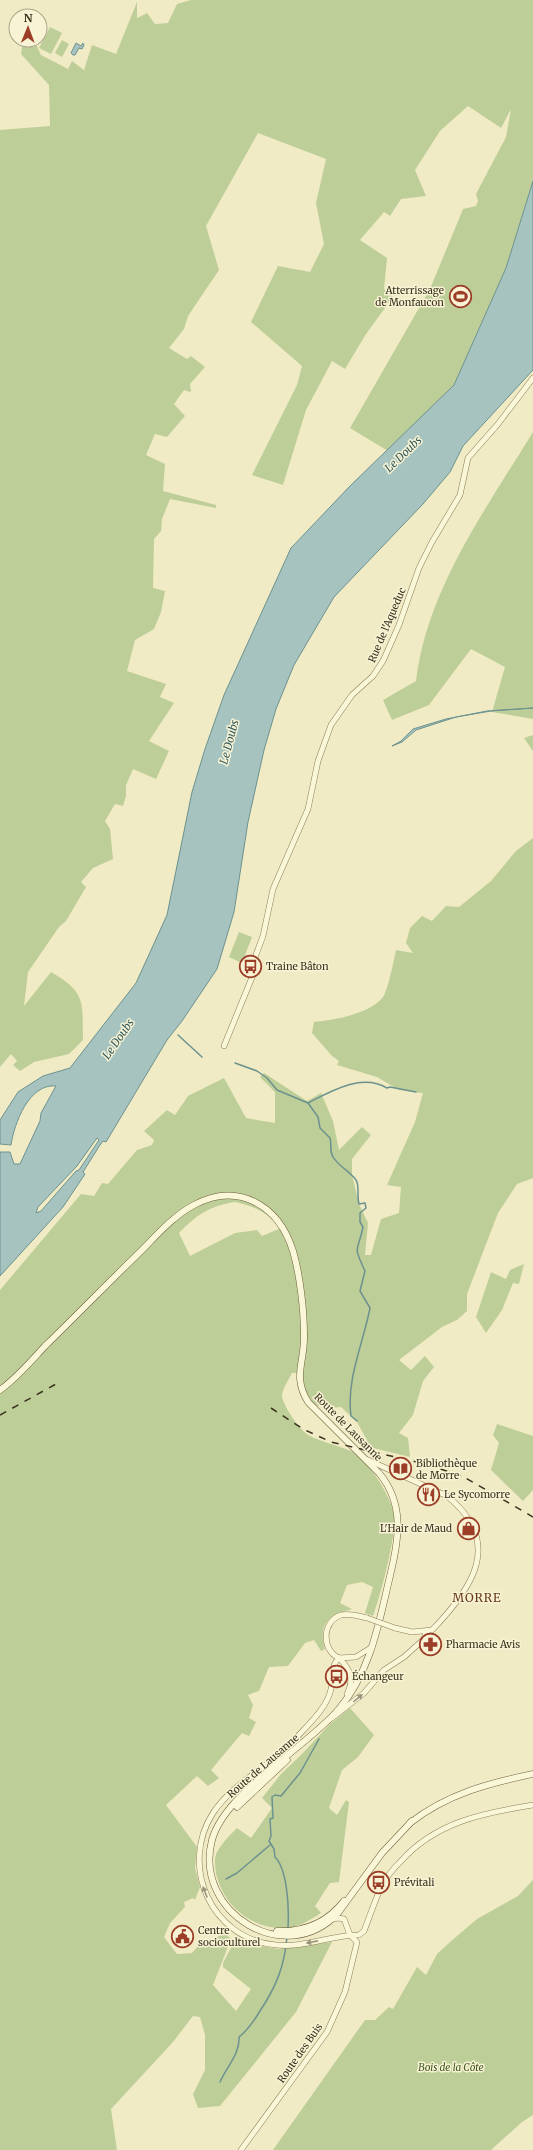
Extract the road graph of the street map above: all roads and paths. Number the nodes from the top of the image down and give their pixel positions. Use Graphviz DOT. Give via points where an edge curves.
graph roads {
  1 [pos="533,378"];
  2 [pos="224,1046"];
  3 [pos="0,1390"];
  4 [pos="365,1459"];
  5 [pos="426,1632"];
  6 [pos="372,1647"];
  7 [pos="339,1658"];
  8 [pos="339,1708"];
  9 [pos="327,1722"];
  10 [pos="322,1727"];
  11 [pos="533,1774"];
  12 [pos="533,1805"];
  13 [pos="412,1821"];
  14 [pos="332,1920"];
  15 [pos="350,1935"];
  16 [pos="241,2150"];
  1 -- 2 [label="street, Rue de l'Aqueduc" via="468,458 460,495 419,568 383,661 373,676 352,695 331,725 318,761 308,809 273,889 263,936 254,960 253,975"];
  3 -- 4 [label="main road, Route de Lausanne" via="183,1213 207,1200 235,1197 247,1199 264,1207 279,1221 296,1265 304,1328 304,1346 299,1372 301,1389 308,1402"];
  4 -- 5 [label="street" via="438,1491 458,1505 470,1520 477,1543 476,1565 469,1586 442,1620"];
  4 -- 6 [label="main road, Route de Lausanne" via="387,1483 396,1505 399,1524 396,1552"];
  5 -- 7 [label="street, bridge" via="395,1628 350,1614 341,1615 330,1624 326,1639 332,1652"];
  9 -- 5 [label="street, one-way" via="364,1693 384,1670 424,1638"];
  6 -- 7 [label="street" via="356,1657"];
  6 -- 8 [label="main road, Route de Lausanne" via="364,1670"];
  7 -- 8 [label="street" via="350,1672 352,1682"];
  15 -- 7 [label="street, one-way" via="292,1946 259,1942 236,1931 210,1905 199,1868 205,1828 214,1812 242,1782 285,1751 313,1719 328,1699 333,1668"];
  8 -- 9 [label="main road, Route de Lausanne"];
  9 -- 10 [label="main road, Route de Lausanne"];
  10 -- 13 [label="main road, Route de Lausanne" via="232,1812 220,1830 214,1852 215,1870 220,1889 232,1908 251,1923 276,1931 299,1930 316,1924 327,1918 341,1904 378,1854"];
  10 -- 14 [label="main road, Route de Lausanne" via="229,1809 215,1833 210,1862 214,1885 222,1902 249,1927 262,1932 289,1936 310,1931"];
  11 -- 13 [label="main road, Route de Lausanne" via="464,1792 438,1804"];
  12 -- 15 [label="street" via="505,1808 464,1819 424,1839 382,1884 364,1931 360,1935"];
  13 -- 14 [label="main road, Route de Lausanne" via="382,1854"];
  14 -- 15 [label="street, Route des Buis" via="344,1919"];
  15 -- 16 [label="street, Route des Buis" via="357,1942 357,1946 345,1992 327,2032"];
}
